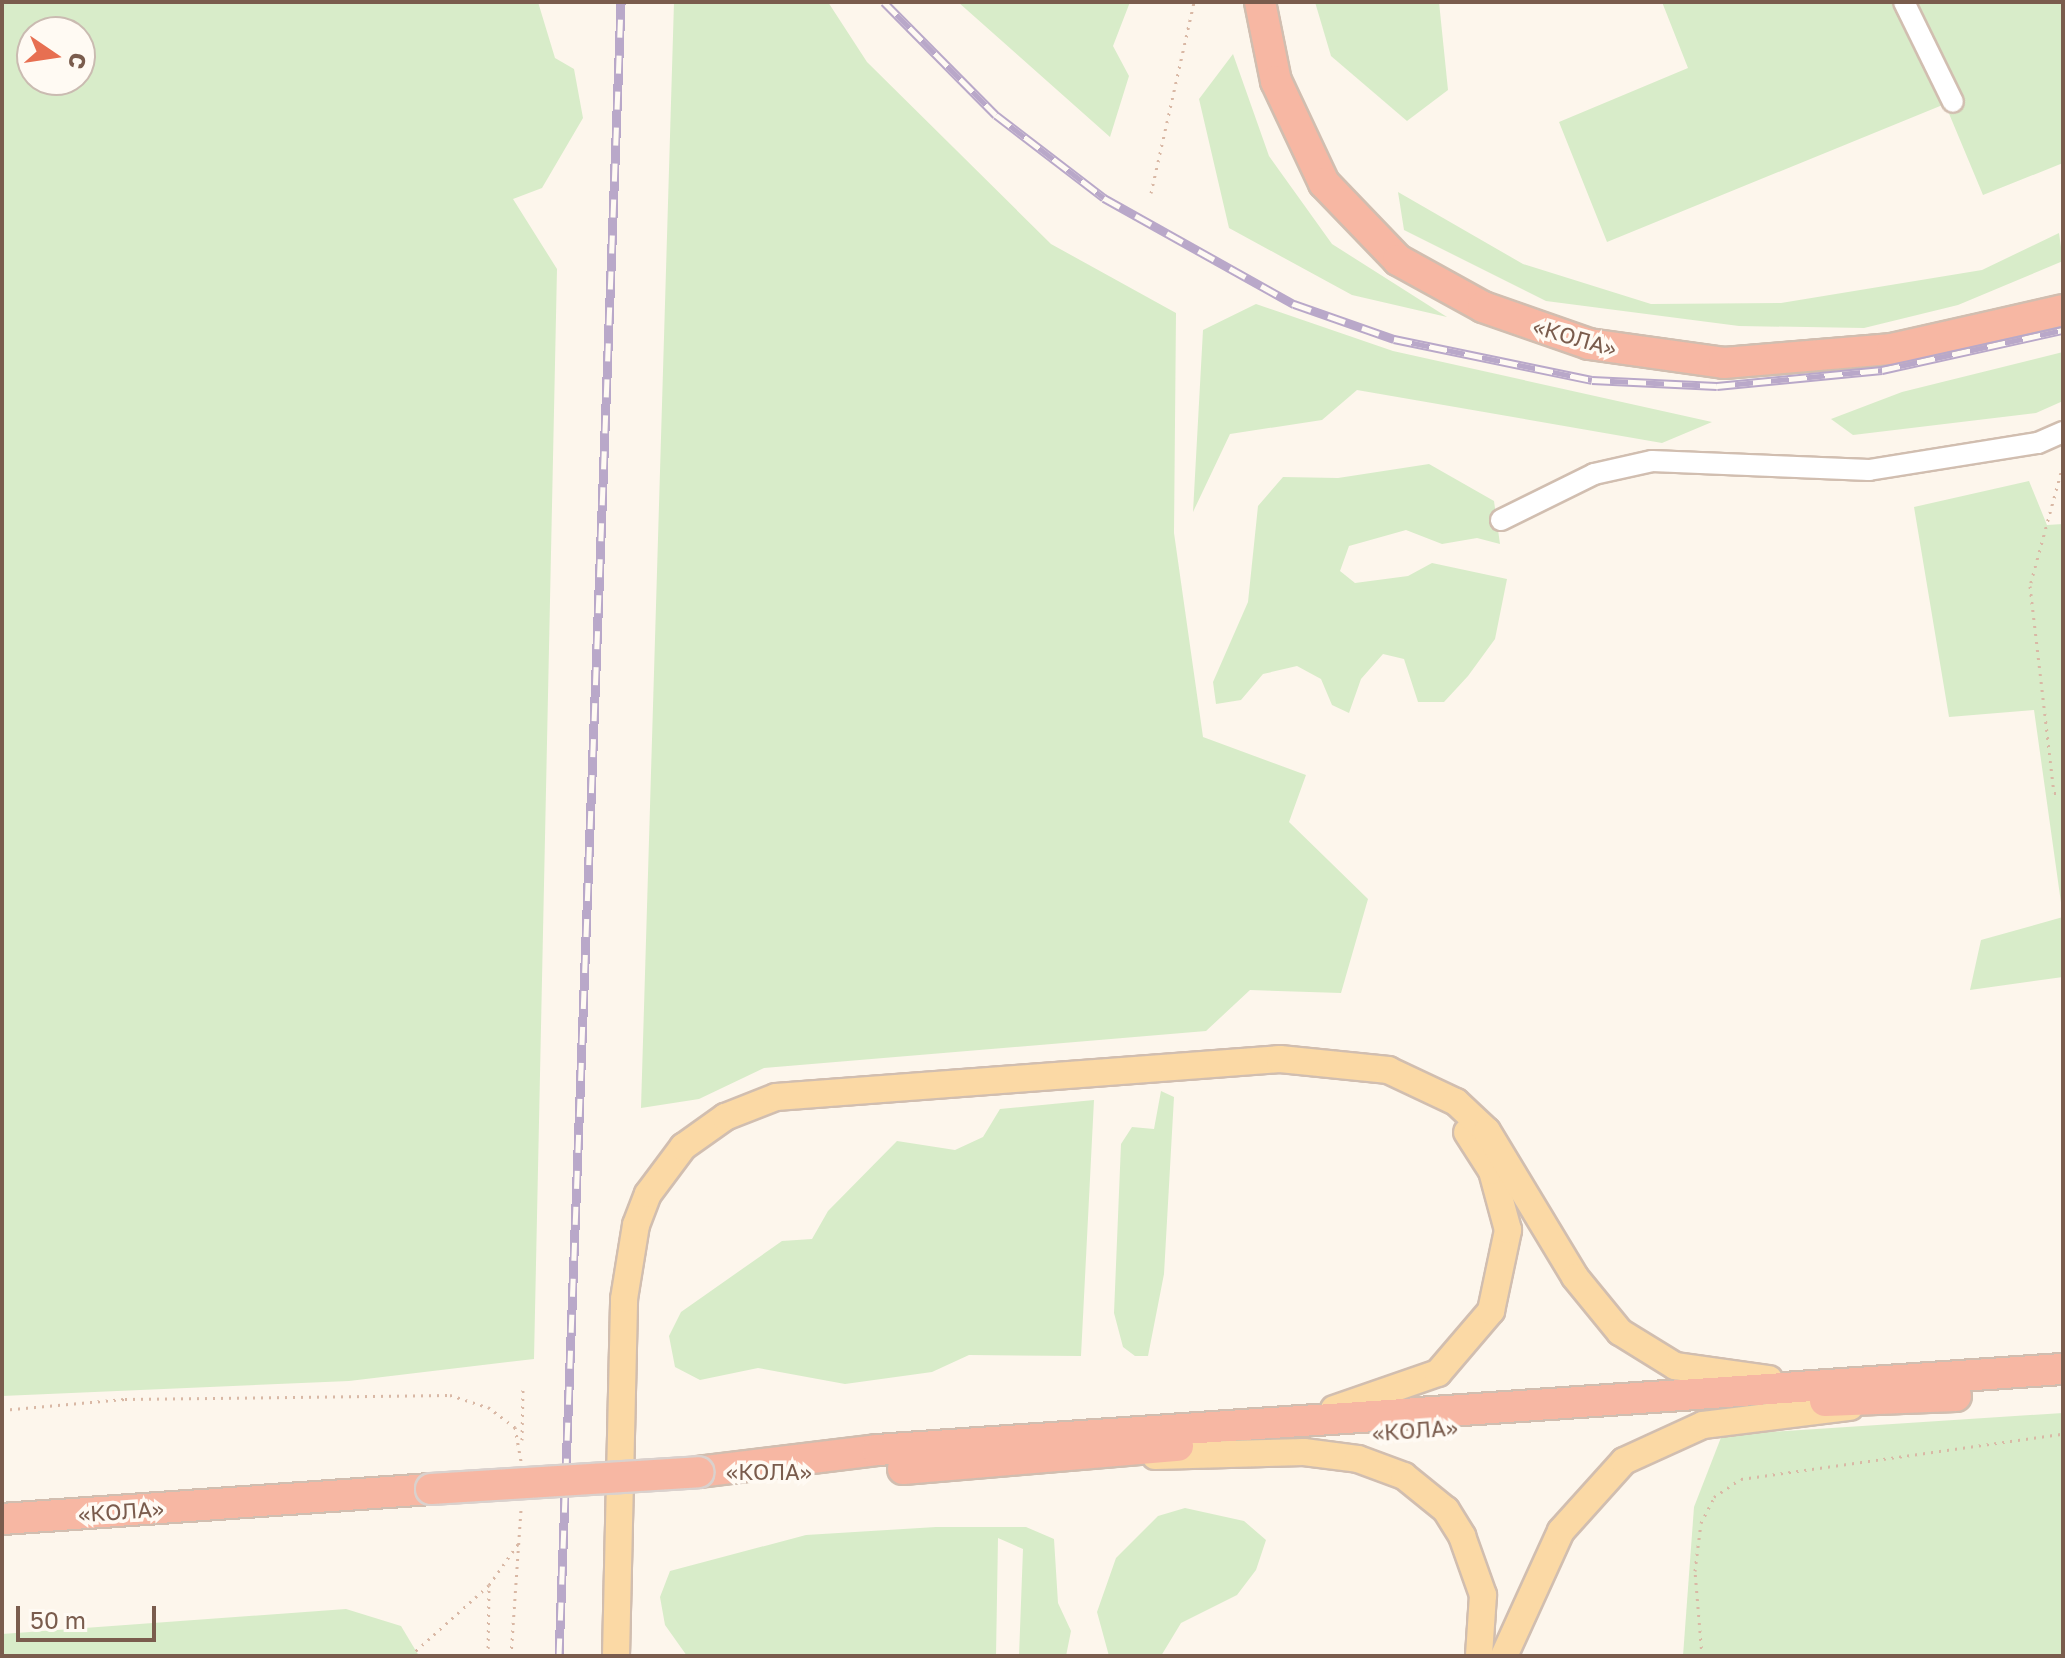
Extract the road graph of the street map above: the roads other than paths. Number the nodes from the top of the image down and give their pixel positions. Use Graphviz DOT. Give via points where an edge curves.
graph roads {
  1 [pos="1260,2"];
  2 [pos="1904,2"];
  3 [pos="1953,102"];
  4 [pos="2063,310"];
  5 [pos="2063,432"];
  6 [pos="1501,520"];
  7 [pos="1409,1078"];
  8 [pos="2063,1369"];
  9 [pos="2063,1389"];
  10 [pos="1866,1392"];
  11 [pos="1252,1424"];
  12 [pos="1136,1454"];
  13 [pos="698,1472"];
  14 [pos="2,1519"];
  15 [pos="616,1656"];
  16 [pos="1479,1656"];
  17 [pos="1504,1656"];
  1 -- 4 [label="highway, «КОЛА»" via="1268,58 1324,183 1398,260 1483,307 1589,344 1724,363 1892,349"];
  2 -- 3 [label="street"];
  5 -- 6 [label="street" via="2038,443 1869,470 1652,461 1594,474"];
  7 -- 10 [label="main road" via="1456,1102 1487,1131 1597,1308 1647,1352 1703,1373"];
  7 -- 11 [label="main road" via="1461,1124 1492,1171 1508,1230 1491,1311 1459,1355 1415,1385 1355,1405"];
  7 -- 15 [label="main road" via="1368,1065 1280,1059 937,1081 788,1095 703,1130 648,1194 629,1258"];
  8 -- 10 [label="highway, «КОЛА»"];
  9 -- 10 [label="highway, «КОЛА»"];
  10 -- 11 [label="highway, «КОЛА»"];
  10 -- 12 [label="highway, «КОЛА»"];
  10 -- 17 [label="main road" via="1703,1425 1624,1461 1561,1531"];
  11 -- 13 [label="highway, «КОЛА»" via="877,1450"];
  12 -- 13 [label="highway, «КОЛА»" via="878,1471"];
  12 -- 16 [label="main road" via="1304,1452 1358,1459 1404,1476 1446,1510 1467,1546 1483,1595"];
  13 -- 14 [label="highway, «КОЛА», bridge"];
}
